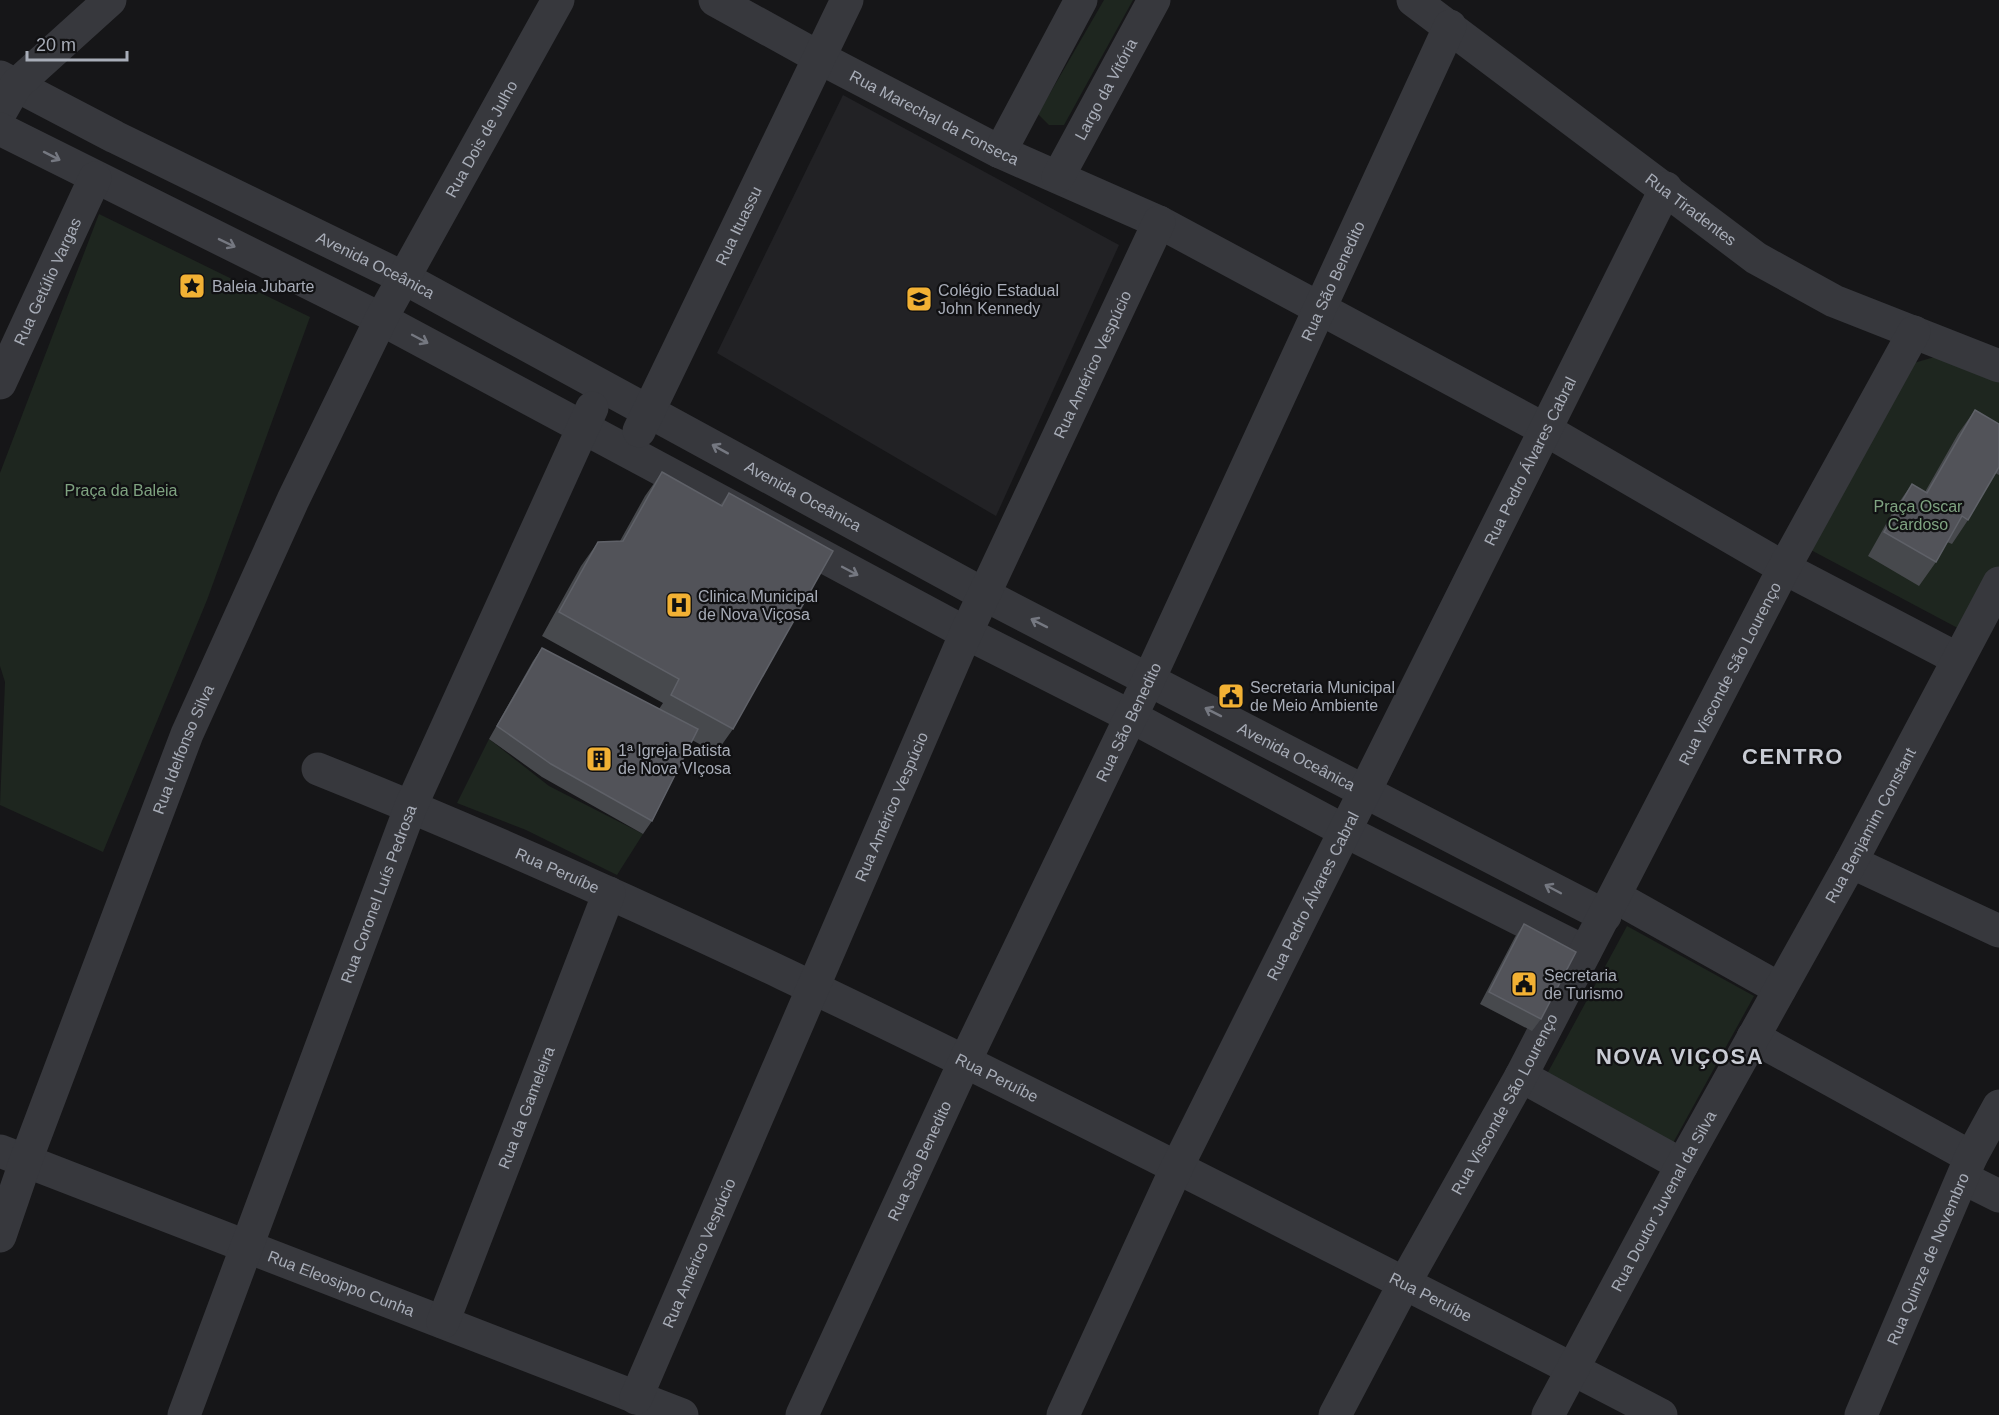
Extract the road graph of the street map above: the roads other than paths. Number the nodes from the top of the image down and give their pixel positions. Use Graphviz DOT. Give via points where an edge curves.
graph roads {
  1 [pos="110,0"];
  2 [pos="558,0"];
  3 [pos="715,0"];
  4 [pos="847,0"];
  5 [pos="1081,0"];
  6 [pos="1154,0"];
  7 [pos="1413,0"];
  8 [pos="1450,26"];
  9 [pos="820,58"];
  10 [pos="5,92"];
  11 [pos="0,129"];
  12 [pos="1000,152"];
  13 [pos="1059,177"];
  14 [pos="95,178"];
  15 [pos="1666,189"];
  16 [pos="1159,222"];
  17 [pos="405,278"];
  18 [pos="1320,309"];
  19 [pos="381,319"];
  20 [pos="1914,332"];
  21 [pos="1999,366"];
  22 [pos="0,383"];
  23 [pos="603,386"];
  24 [pos="650,410"];
  25 [pos="584,426"];
  26 [pos="1546,430"];
  27 [pos="629,451"];
  28 [pos="1784,568"];
  29 [pos="1999,583"];
  30 [pos="985,595"];
  31 [pos="966,633"];
  32 [pos="1958,659"];
  33 [pos="1149,679"];
  34 [pos="1130,717"];
  35 [pos="318,769"];
  36 [pos="1363,790"];
  37 [pos="411,806"];
  38 [pos="1343,830"];
  39 [pos="1851,862"];
  40 [pos="609,893"];
  41 [pos="1610,906"];
  42 [pos="1999,932"];
  43 [pos="1585,952"];
  44 [pos="812,987"];
  45 [pos="1780,989"];
  46 [pos="1754,1037"];
  47 [pos="965,1061"];
  48 [pos="1521,1076"];
  49 [pos="1999,1106"];
  50 [pos="13,1156"];
  51 [pos="1682,1165"];
  52 [pos="1177,1167"];
  53 [pos="1967,1167"];
  54 [pos="1999,1196"];
  55 [pos="0,1236"];
  56 [pos="247,1245"];
  57 [pos="1404,1284"];
  58 [pos="443,1322"];
  59 [pos="1572,1368"];
  60 [pos="636,1398"];
  61 [pos="184,1415"];
  62 [pos="682,1415"];
  63 [pos="802,1415"];
  64 [pos="1063,1415"];
  65 [pos="1335,1415"];
  66 [pos="1548,1415"];
  67 [pos="1661,1415"];
  68 [pos="1862,1415"];
  1 -- 10 [label="street"];
  2 -- 17 [label="street, Rua Dois de Julho"];
  3 -- 9 [label="street, Rua Marechal da Fonseca"];
  4 -- 9 [label="street, Rua Ituassu"];
  5 -- 12 [label="street"];
  6 -- 13 [label="street, Largo da Vitória"];
  7 -- 8 [label="street, Rua Tiradentes"];
  8 -- 15 [label="street, Rua Tiradentes"];
  8 -- 18 [label="street, Rua São Benedito"];
  9 -- 12 [label="street, Rua Marechal da Fonseca"];
  9 -- 24 [label="street, Rua Ituassu"];
  10 -- 17 [label="street, Avenida Oceânica"];
  11 -- 14 [label="street, one-way"];
  12 -- 13 [label="street, Rua Marechal da Fonseca"];
  13 -- 16 [label="street, Rua Marechal da Fonseca"];
  14 -- 19 [label="street, one-way"];
  14 -- 22 [label="street, Rua Getúlio Vargas"];
  15 -- 20 [label="street, Rua Tiradentes" via="1765,263 1834,301"];
  15 -- 26 [label="street, Rua Pedro Álvares Cabral"];
  16 -- 18 [label="street, Rua Marechal da Fonseca"];
  16 -- 30 [label="street, Rua Américo Vespúcio"];
  17 -- 19 [label="street, Rua Idelfonso Silva"];
  17 -- 23 [label="street, Avenida Oceânica"];
  18 -- 26 [label="street, Rua Marechal da Fonseca"];
  18 -- 33 [label="street, Rua São Benedito"];
  19 -- 25 [label="street, one-way"];
  19 -- 50 [label="street, Rua Idelfonso Silva" via="293,500 187,734"];
  20 -- 21 [label="street, Rua Tiradentes"];
  20 -- 28 [label="street"];
  23 -- 24 [label="street, Avenida Oceânica"];
  23 -- 25 [label="street, Rua Coronel Luís Pedrosa"];
  24 -- 27 [label="street, Rua Ituassu"];
  30 -- 24 [label="street, Avenida Oceânica, one-way"];
  25 -- 27 [label="street"];
  25 -- 37 [label="street, Rua Coronel Luís Pedrosa"];
  26 -- 28 [label="street, Rua Marechal da Fonseca"];
  26 -- 36 [label="street, Rua Pedro Álvares Cabral"];
  27 -- 31 [label="street, one-way"];
  28 -- 32 [label="street"];
  28 -- 41 [label="street, Rua Visconde São Lourenço"];
  29 -- 32 [label="street"];
  30 -- 31 [label="street, Rua Américo Vespúcio"];
  33 -- 30 [label="street, Avenida Oceânica, one-way"];
  31 -- 34 [label="street"];
  31 -- 44 [label="street, Rua Américo Vespúcio"];
  32 -- 39 [label="street, Rua Benjamim Constant"];
  33 -- 34 [label="street, Rua São Benedito"];
  36 -- 33 [label="street, Avenida Oceânica, one-way"];
  34 -- 38 [label="street"];
  34 -- 47 [label="street, Rua São Benedito"];
  35 -- 37 [label="street, Rua Peruíbe"];
  36 -- 38 [label="street, Rua Pedro Álvares Cabral"];
  41 -- 36 [label="street, Avenida Oceânica, one-way"];
  37 -- 40 [label="street, Rua Peruíbe"];
  37 -- 56 [label="street, Rua Coronel Luís Pedrosa"];
  38 -- 43 [label="street"];
  38 -- 52 [label="street, Rua Pedro Álvares Cabral"];
  39 -- 42 [label="street"];
  39 -- 45 [label="street, Rua Benjamim Constant"];
  40 -- 44 [label="street, Rua Peruíbe"];
  40 -- 58 [label="street, Rua da Gameleira"];
  41 -- 43 [label="street, Rua Visconde São Lourenço"];
  41 -- 45 [label="street, Avenida Oceânica"];
  43 -- 48 [label="street, Rua Visconde São Lourenço"];
  44 -- 47 [label="street, Rua Peruíbe"];
  44 -- 60 [label="street, Rua Américo Vespúcio"];
  45 -- 46 [label="street, Rua Doutor Juvenal da Silva"];
  46 -- 51 [label="street, Rua Doutor Juvenal da Silva"];
  46 -- 53 [label="street"];
  47 -- 52 [label="street, Rua Peruíbe"];
  47 -- 63 [label="street, Rua São Benedito"];
  48 -- 51 [label="street"];
  48 -- 57 [label="street, Rua Visconde São Lourenço"];
  49 -- 53 [label="street, Rua Quinze de Novembro"];
  50 -- 55 [label="street, Rua Idelfonso Silva"];
  50 -- 56 [label="street, Rua Eleosippo Cunha"];
  51 -- 59 [label="street, Rua Doutor Juvenal da Silva"];
  52 -- 57 [label="street, Rua Peruíbe"];
  52 -- 64 [label="street, Rua Pedro Álvares Cabral"];
  53 -- 54 [label="street"];
  53 -- 68 [label="street, Rua Quinze de Novembro"];
  56 -- 58 [label="street, Rua Eleosippo Cunha"];
  56 -- 61 [label="street, Rua Coronel Luís Pedrosa"];
  57 -- 59 [label="street, Rua Peruíbe"];
  57 -- 65 [label="street, Rua Visconde São Lourenço"];
  58 -- 60 [label="street, Rua Eleosippo Cunha"];
  59 -- 66 [label="street, Rua Doutor Juvenal da Silva"];
  59 -- 67 [label="street, Rua Peruíbe"];
  60 -- 62 [label="street, Rua Eleosippo Cunha"];
}
